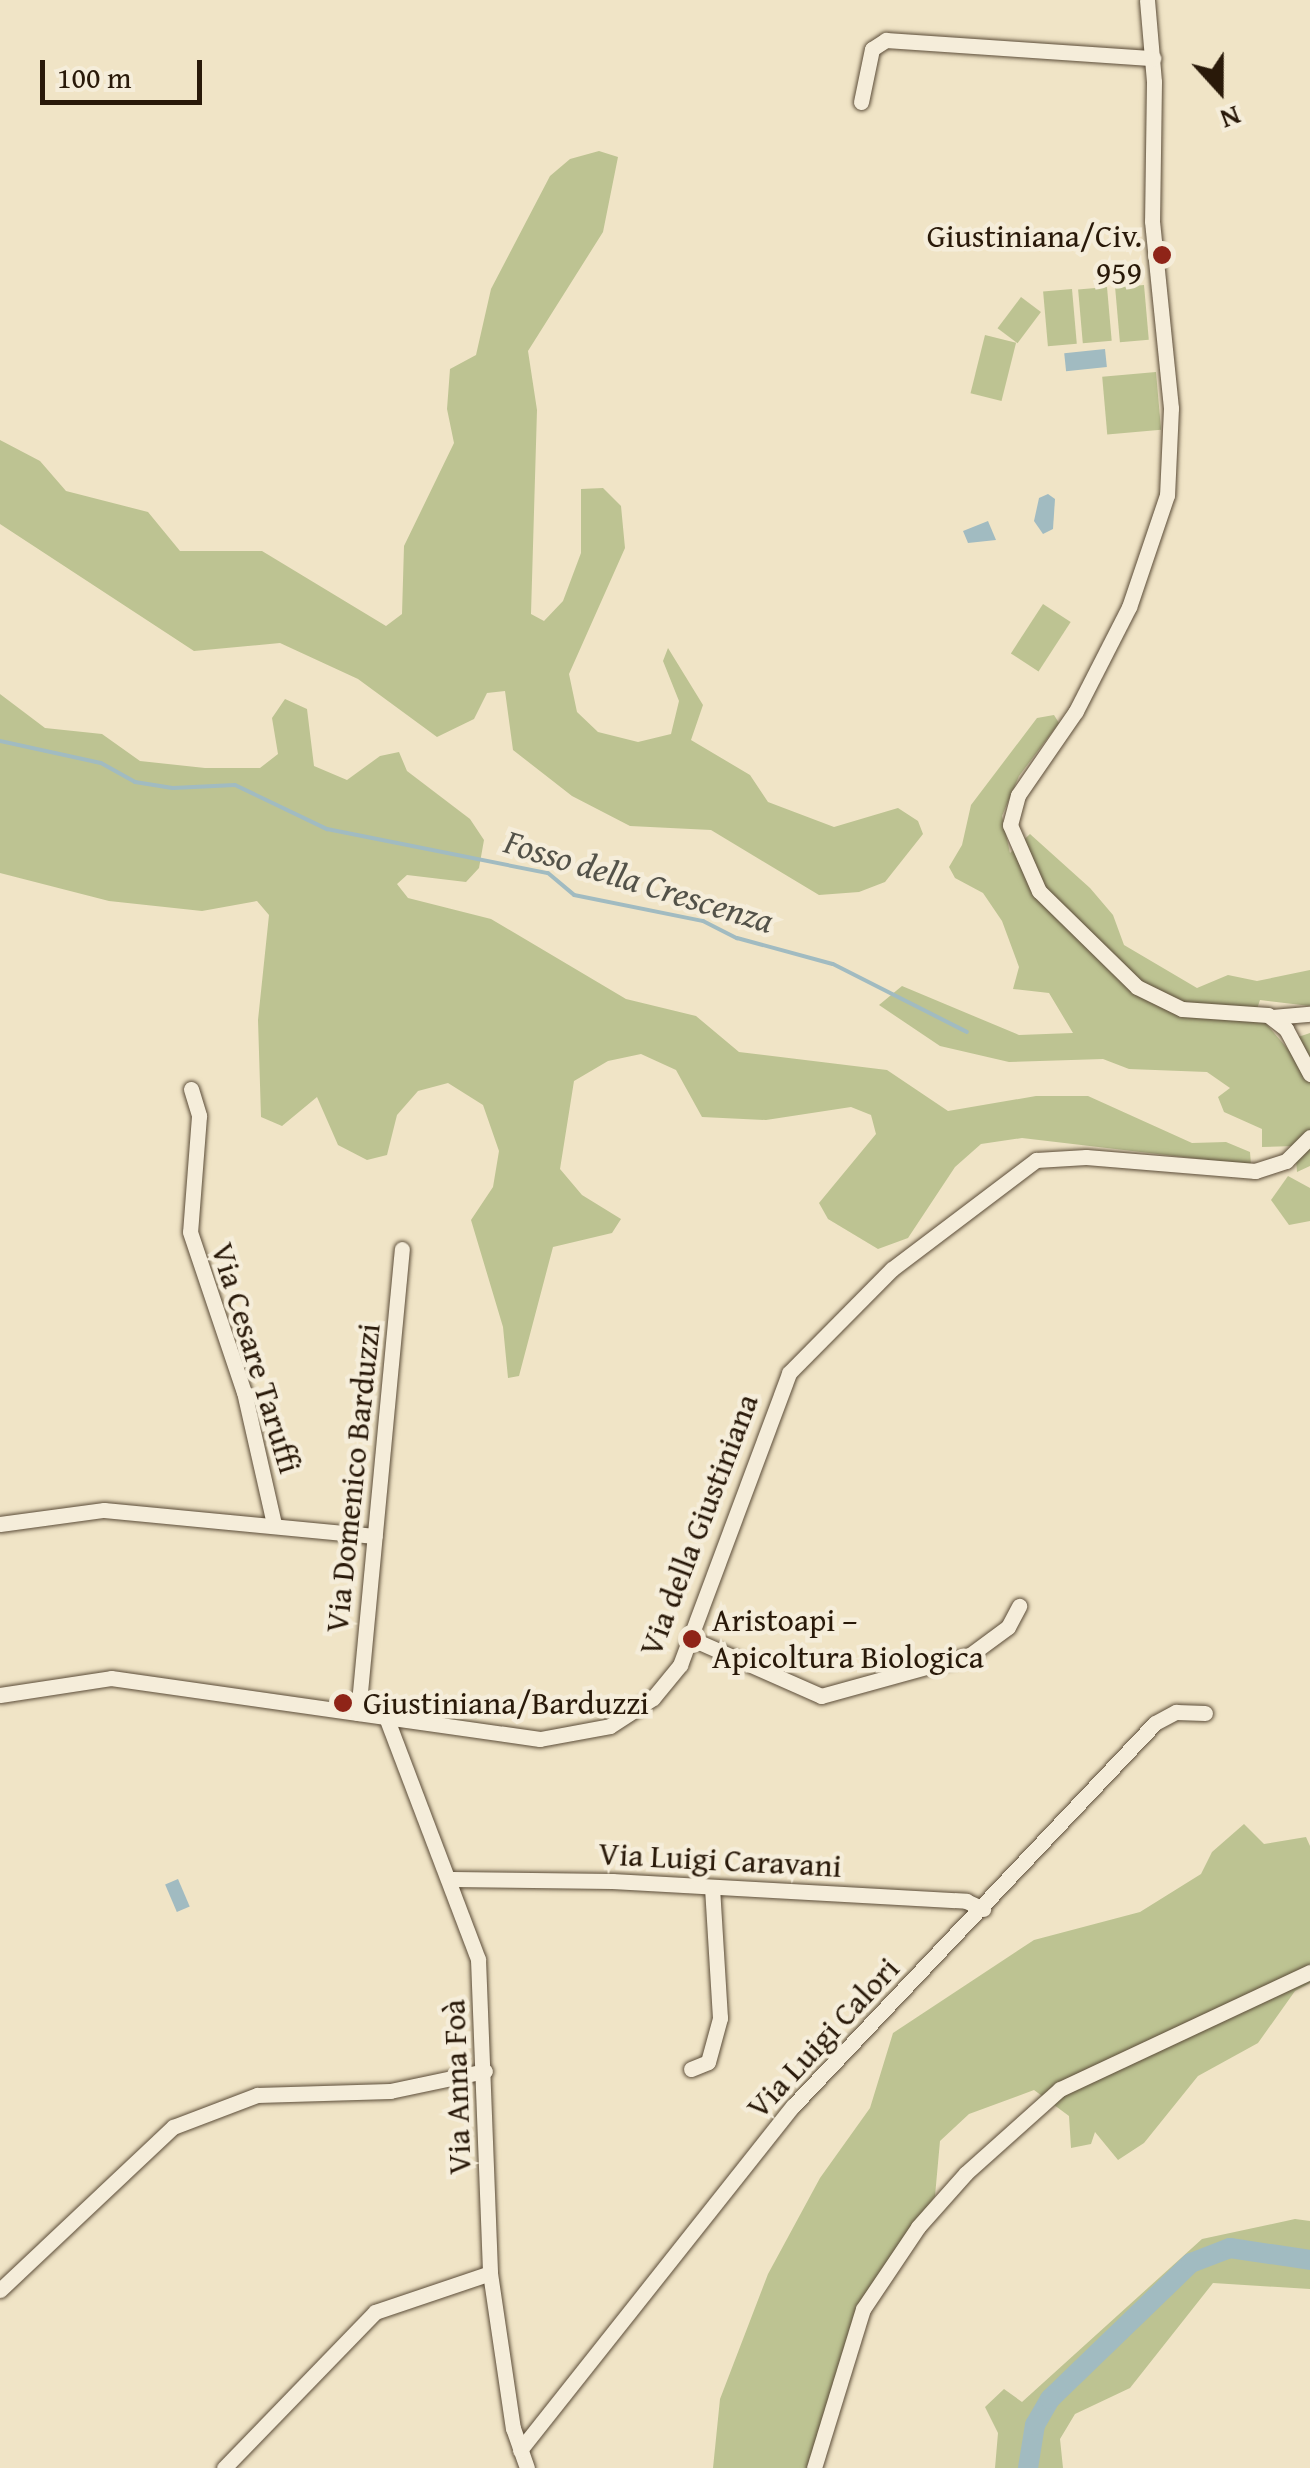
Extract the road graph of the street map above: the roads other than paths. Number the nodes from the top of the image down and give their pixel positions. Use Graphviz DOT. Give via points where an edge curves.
graph roads {
  1 [pos="1148,0"];
  2 [pos="1153,58"];
  3 [pos="861,102"];
  4 [pos="1310,1014"];
  5 [pos="1272,1017"];
  6 [pos="1309,1071"];
  7 [pos="191,1089"];
  8 [pos="1310,1137"];
  9 [pos="402,1249"];
  10 [pos="0,1524"];
  11 [pos="274,1524"];
  12 [pos="375,1536"];
  13 [pos="1019,1606"];
  14 [pos="692,1639"];
  15 [pos="0,1695"];
  16 [pos="358,1713"];
  17 [pos="1206,1713"];
  18 [pos="386,1717"];
  19 [pos="452,1879"];
  20 [pos="712,1888"];
  21 [pos="983,1909"];
  22 [pos="1310,1972"];
  23 [pos="691,2069"];
  24 [pos="484,2072"];
  25 [pos="490,2273"];
  26 [pos="0,2290"];
  27 [pos="520,2450"];
  28 [pos="224,2468"];
  29 [pos="527,2468"];
  30 [pos="814,2468"];
  1 -- 2 [label="street"];
  2 -- 3 [label="street" via="881,40 872,49"];
  2 -- 5 [label="street" via="1152,221 1172,421 1167,496 1129,606 1076,711 1018,795 1010,825 1039,891 1144,993 1182,1009 1237,1008"];
  4 -- 5 [label="street"];
  5 -- 6 [label="street"];
  7 -- 11 [label="street, Via Cesare Taruffi" via="200,1116 190,1232 244,1392"];
  8 -- 14 [label="street, Via della Giustiniana" via="1286,1161 1254,1170 1042,1158 982,1194 876,1283 789,1373"];
  9 -- 12 [label="street, Via Domenico Barduzzi"];
  10 -- 11 [label="street" via="104,1510"];
  11 -- 12 [label="street"];
  12 -- 16 [label="street, Via Domenico Barduzzi"];
  13 -- 14 [label="street" via="1008,1627 970,1654 821,1696"];
  14 -- 18 [label="street, Via della Giustiniana" via="653,1698 628,1717 582,1735 540,1739"];
  15 -- 16 [label="street, Via della Giustiniana" via="110,1678"];
  16 -- 18 [label="street, Via della Giustiniana"];
  17 -- 21 [label="street, Via Luigi Calori" via="1176,1712 1155,1723"];
  18 -- 19 [label="street, Via Anna Foà"];
  19 -- 20 [label="street, Via Luigi Caravani"];
  19 -- 24 [label="street, Via Anna Foà" via="478,1960"];
  20 -- 21 [label="street, Via Luigi Caravani" via="966,1901"];
  20 -- 23 [label="street" via="720,2018 708,2062"];
  21 -- 27 [label="street, Via Luigi Calori" via="793,2106"];
  22 -- 30 [label="street" via="1060,2090 966,2173 918,2227 863,2309"];
  24 -- 25 [label="street, Via Anna Foà"];
  24 -- 26 [label="street" via="390,2091 248,2097 172,2127"];
  25 -- 27 [label="street, Via Anna Foà"];
  25 -- 28 [label="street" via="375,2312"];
  27 -- 29 [label="street, Via Anna Foà"];
}
